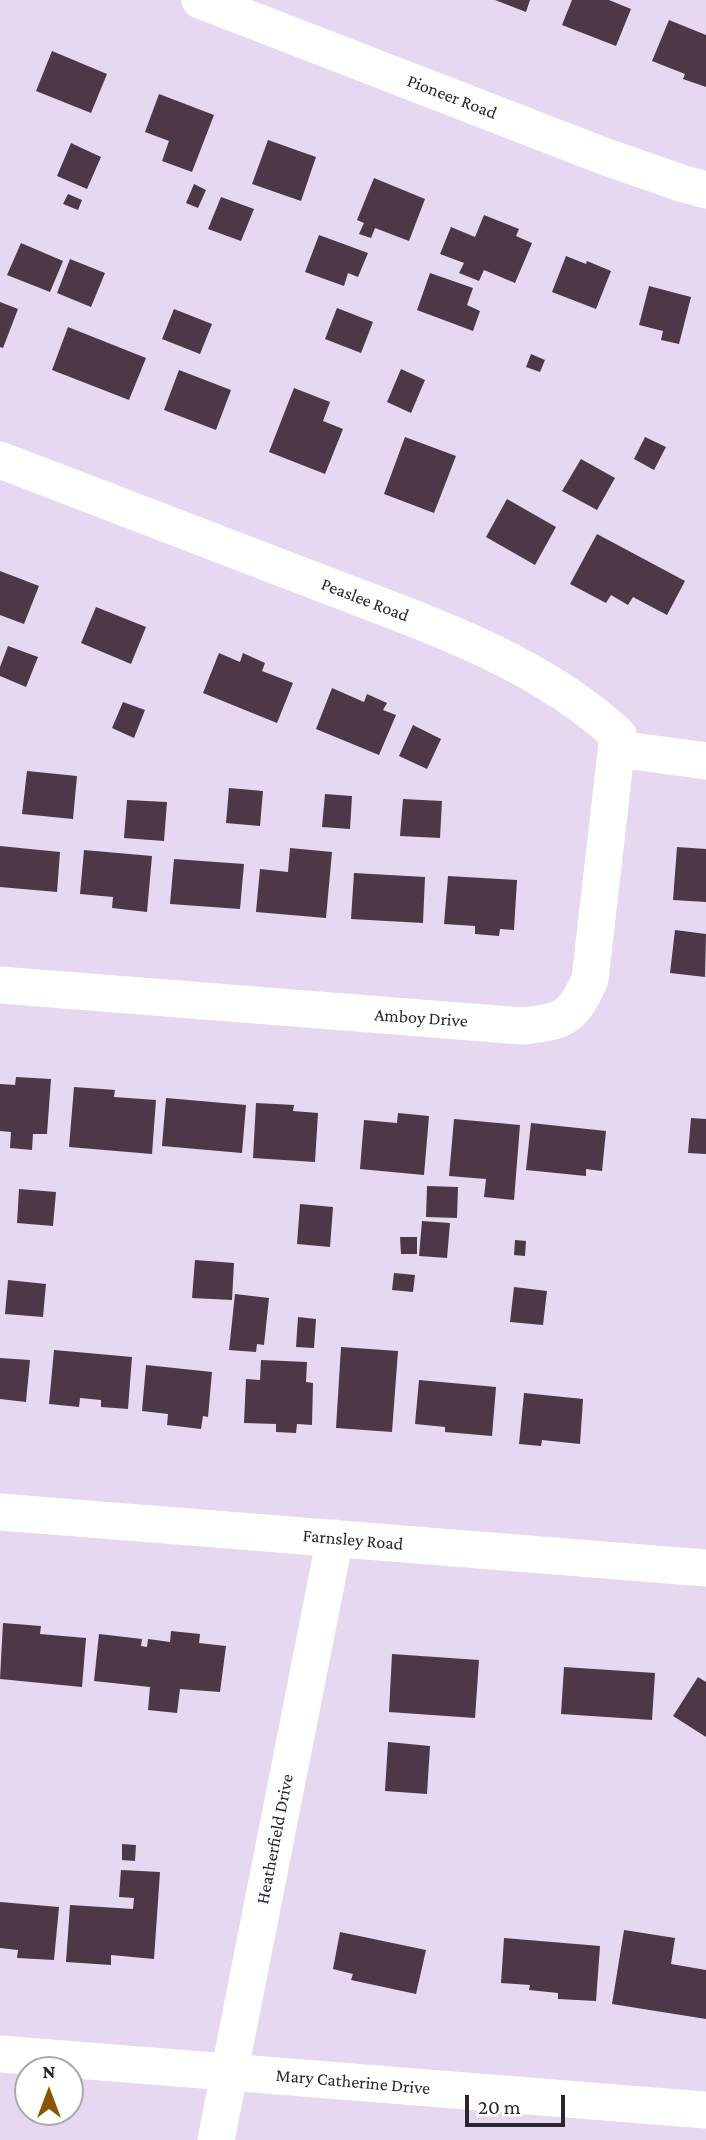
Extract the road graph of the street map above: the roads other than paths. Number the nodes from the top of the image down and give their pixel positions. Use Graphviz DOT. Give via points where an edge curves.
graph roads {
  1 [pos="200,0"];
  2 [pos="706,190"];
  3 [pos="0,460"];
  4 [pos="618,749"];
  5 [pos="706,761"];
  6 [pos="0,985"];
  7 [pos="0,1512"];
  8 [pos="335,1538"];
  9 [pos="706,1568"];
  10 [pos="0,2054"];
  11 [pos="229,2072"];
  12 [pos="706,2110"];
  13 [pos="216,2140"];
  1 -- 2 [label="street, Pioneer Road" via="606,157"];
  3 -- 4 [label="street, Peaslee Road" via="447,632 525,670 597,715 618,735"];
  4 -- 5 [label="street"];
  4 -- 6 [label="street, Amboy Drive" via="590,979 579,1004 563,1018 522,1026"];
  7 -- 8 [label="street, Farnsley Road"];
  8 -- 9 [label="street, Farnsley Road"];
  8 -- 11 [label="street, Heatherfield Drive"];
  10 -- 11 [label="street, Mary Catherine Drive"];
  11 -- 12 [label="street, Mary Catherine Drive"];
  11 -- 13 [label="street, Heatherfield Drive"];
}
